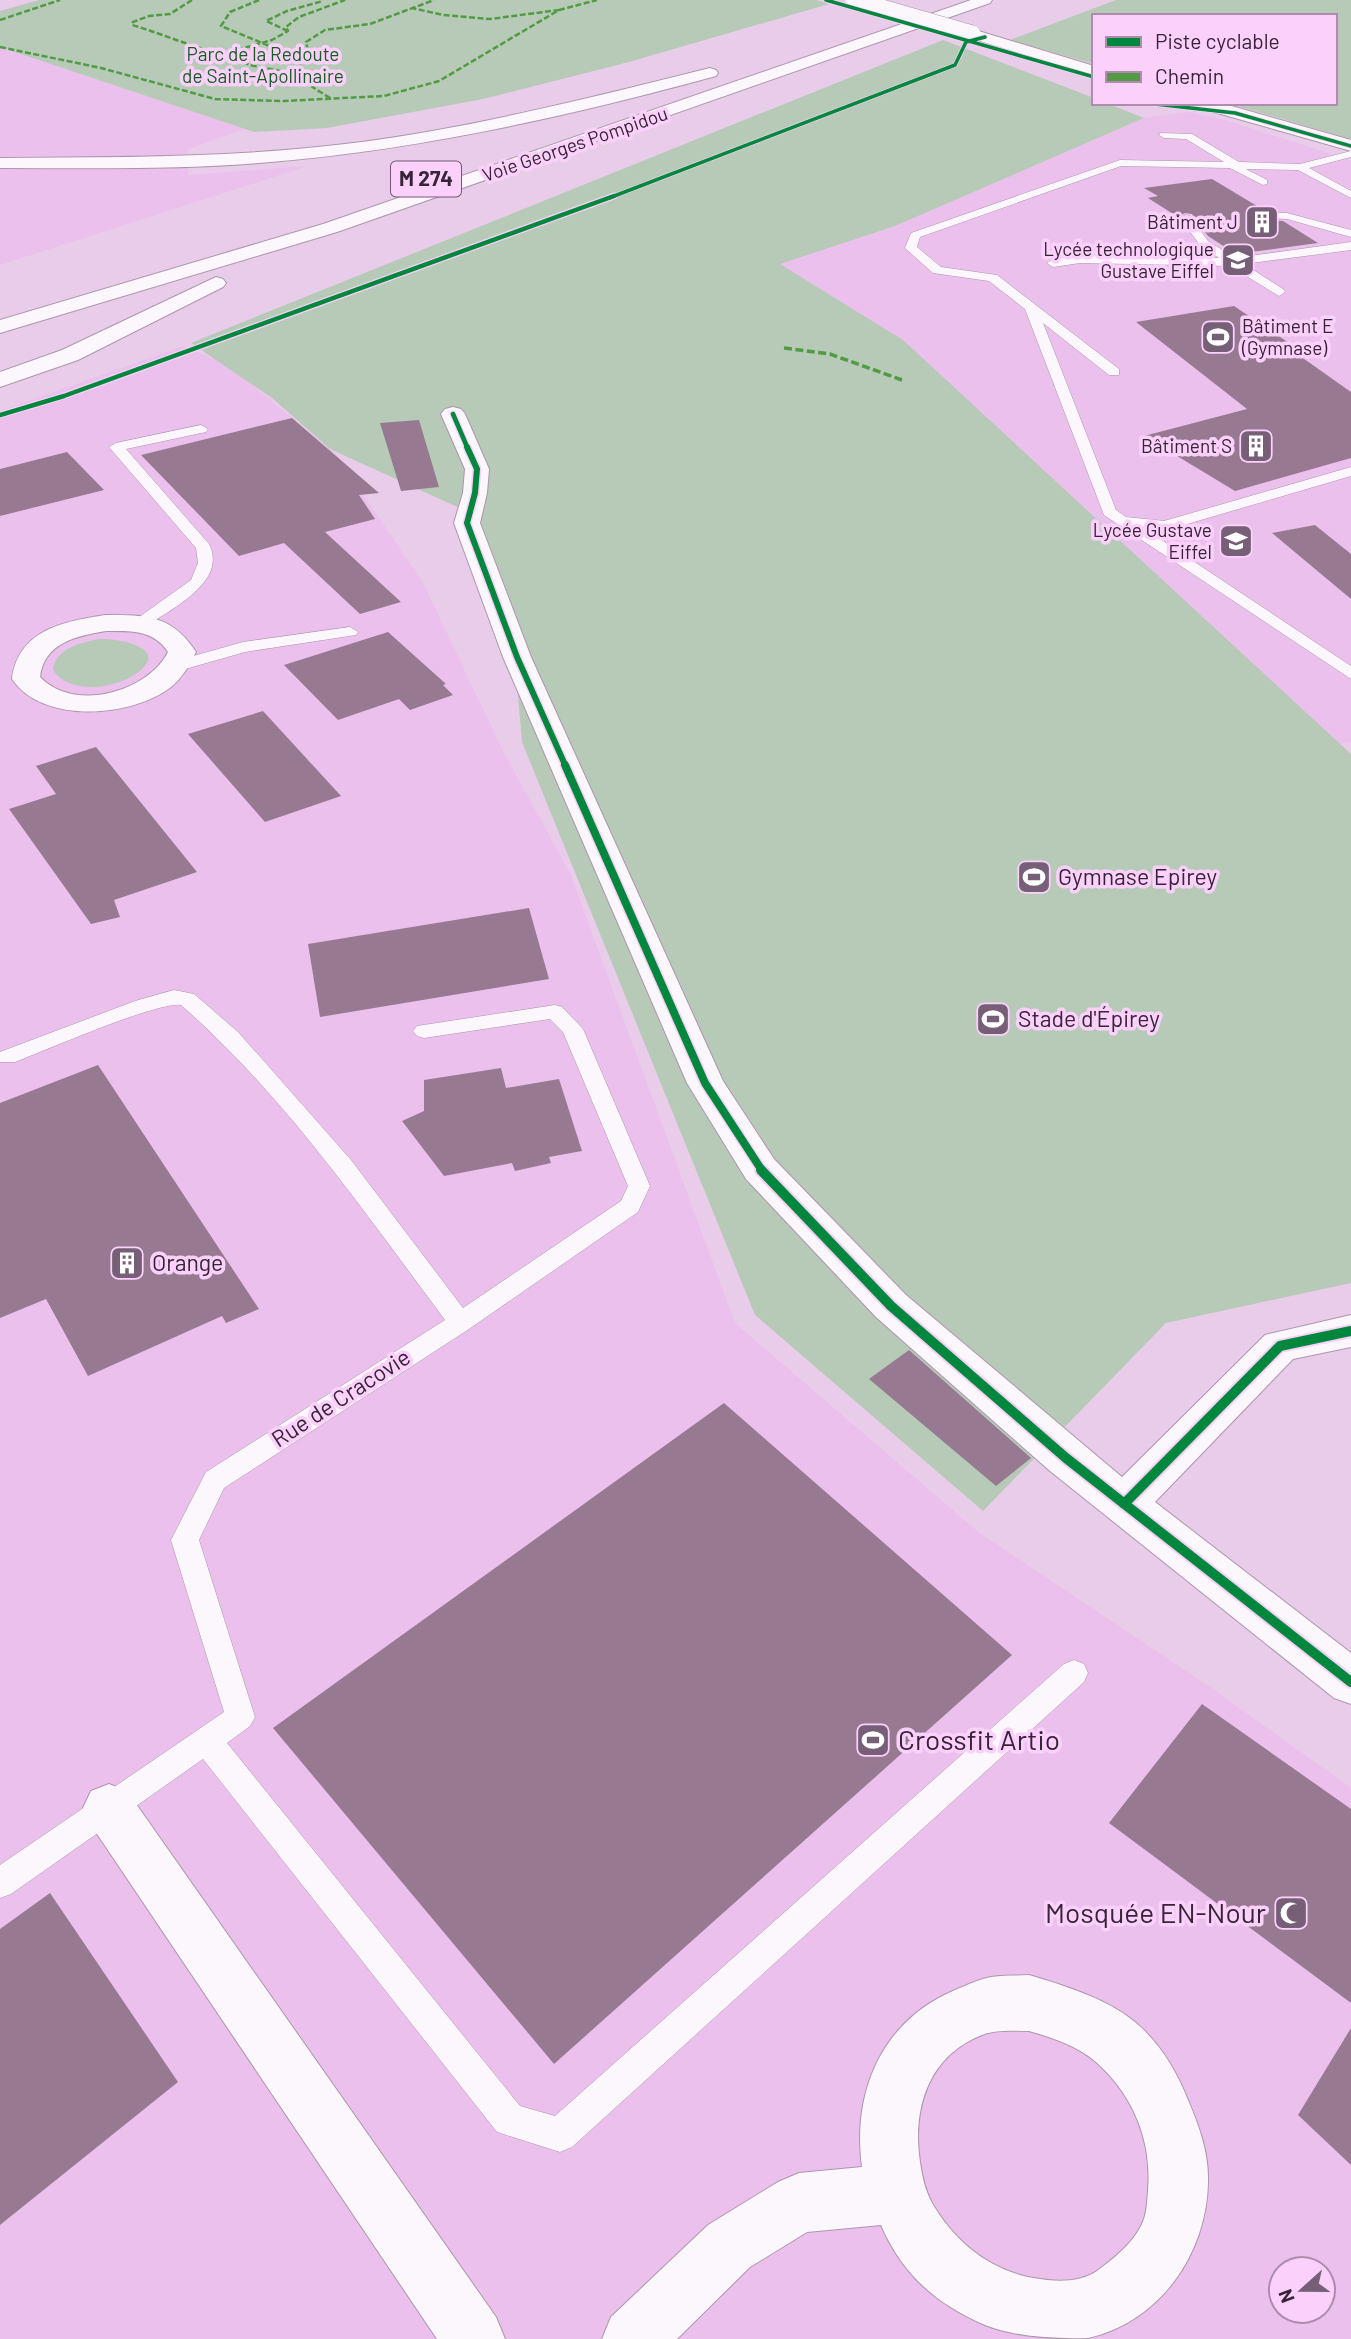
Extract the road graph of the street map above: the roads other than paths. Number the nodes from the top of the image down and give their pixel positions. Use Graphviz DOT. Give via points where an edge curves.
graph roads {
  1 [pos="854,0"];
  2 [pos="943,0"];
  3 [pos="985,0"];
  4 [pos="847,34"];
  5 [pos="779,53"];
  6 [pos="731,66"];
  7 [pos="1092,70"];
  8 [pos="1209,105"];
  9 [pos="1164,135"];
  10 [pos="1351,146"];
  11 [pos="1351,154"];
  12 [pos="0,163"];
  13 [pos="1235,165"];
  14 [pos="1300,167"];
  15 [pos="1263,182"];
  16 [pos="1351,195"];
  17 [pos="421,198"];
  18 [pos="1273,215"];
  19 [pos="1186,218"];
  20 [pos="1351,234"];
  21 [pos="1351,246"];
  22 [pos="1233,262"];
  23 [pos="1053,263"];
  24 [pos="1279,292"];
  25 [pos="0,308"];
  26 [pos="1031,308"];
  27 [pos="0,327"];
  28 [pos="1114,372"];
  29 [pos="0,380"];
  30 [pos="453,414"];
  31 [pos="201,429"];
  32 [pos="1351,471"];
  33 [pos="1116,517"];
  34 [pos="1165,526"];
  35 [pos="1164,550"];
  36 [pos="141,623"];
  37 [pos="350,632"];
  38 [pos="178,666"];
  39 [pos="1351,674"];
  40 [pos="13,684"];
  41 [pos="424,1031"];
  42 [pos="7,1057"];
  43 [pos="460,1322"];
  44 [pos="1351,1331"];
  45 [pos="1124,1504"];
  46 [pos="1074,1673"];
  47 [pos="1351,1682"];
  48 [pos="206,1740"];
  49 [pos="109,1808"];
  50 [pos="0,1884"];
  51 [pos="897,2194"];
  52 [pos="474,2339"];
  53 [pos="633,2339"];
  1 -- 7 [label="main road, bridge"];
  2 -- 4 [label="main road, Voie Georges Pompidou / M 274"];
  3 -- 17 [label="main road, Voie Georges Pompidou / M 274"];
  4 -- 5 [label="main road"];
  4 -- 25 [label="main road, Voie Georges Pompidou / M 274" via="310,217"];
  6 -- 12 [label="main road" via="501,125 359,148 173,163"];
  8 -- 10 [label="main road"];
  9 -- 13 [label="lane" via="1188,136"];
  11 -- 14 [label="lane"];
  13 -- 14 [label="lane"];
  13 -- 15 [label="lane"];
  13 -- 26 [label="lane" via="1120,163 915,235 911,248 937,270 993,278"];
  14 -- 16 [label="lane"];
  17 -- 27 [label="main road, Voie Georges Pompidou / M 274"];
  17 -- 29 [label="main road" via="231,276 70,355"];
  18 -- 20 [label="lane"];
  19 -- 22 [label="lane" via="1204,243"];
  21 -- 22 [label="lane"];
  22 -- 23 [label="lane" via="1080,259"];
  22 -- 24 [label="lane"];
  26 -- 28 [label="lane"];
  26 -- 33 [label="lane" via="1100,495"];
  30 -- 45 [label="main road" via="477,469 467,523 471,535 517,657 705,1083 760,1169 891,1306"];
  31 -- 36 [label="lane" via="116,447 204,547 206,563 198,582"];
  32 -- 34 [label="lane"];
  33 -- 34 [label="lane"];
  33 -- 35 [label="lane"];
  34 -- 35 [label="lane"];
  35 -- 39 [label="lane"];
  36 -- 38 [label="main road" via="174,637 182,652"];
  36 -- 40 [label="main road" via="106,622 55,636 35,650"];
  37 -- 38 [label="lane" via="243,647"];
  38 -- 40 [label="main road" via="142,692 110,700 81,702"];
  41 -- 43 [label="lane, Rue de Cracovie" via="555,1013 572,1029 639,1186 630,1206"];
  42 -- 43 [label="lane" via="142,1006 187,999 231,1037 343,1166"];
  43 -- 48 [label="lane, Rue de Cracovie" via="215,1480 185,1539 240,1717"];
  44 -- 45 [label="main road" via="1280,1346"];
  45 -- 47 [label="main road"];
  46 -- 48 [label="lane" via="560,2136 509,2120"];
  48 -- 49 [label="lane, Rue de Cracovie"];
  49 -- 50 [label="lane, Rue de Cracovie"];
  49 -- 52 [label="main road"];
  51 -- 51 [label="main road" via="888,2143 893,2095 913,2054 945,2023 985,2006 1029,2003 1075,2016 1116,2042 1149,2081 1166,2117 1179,2180 1171,2230 1146,2273 1108,2301 1059,2313 1009,2306 962,2281 923,2243"];
  51 -- 53 [label="main road" via="799,2203 729,2246"];
}
